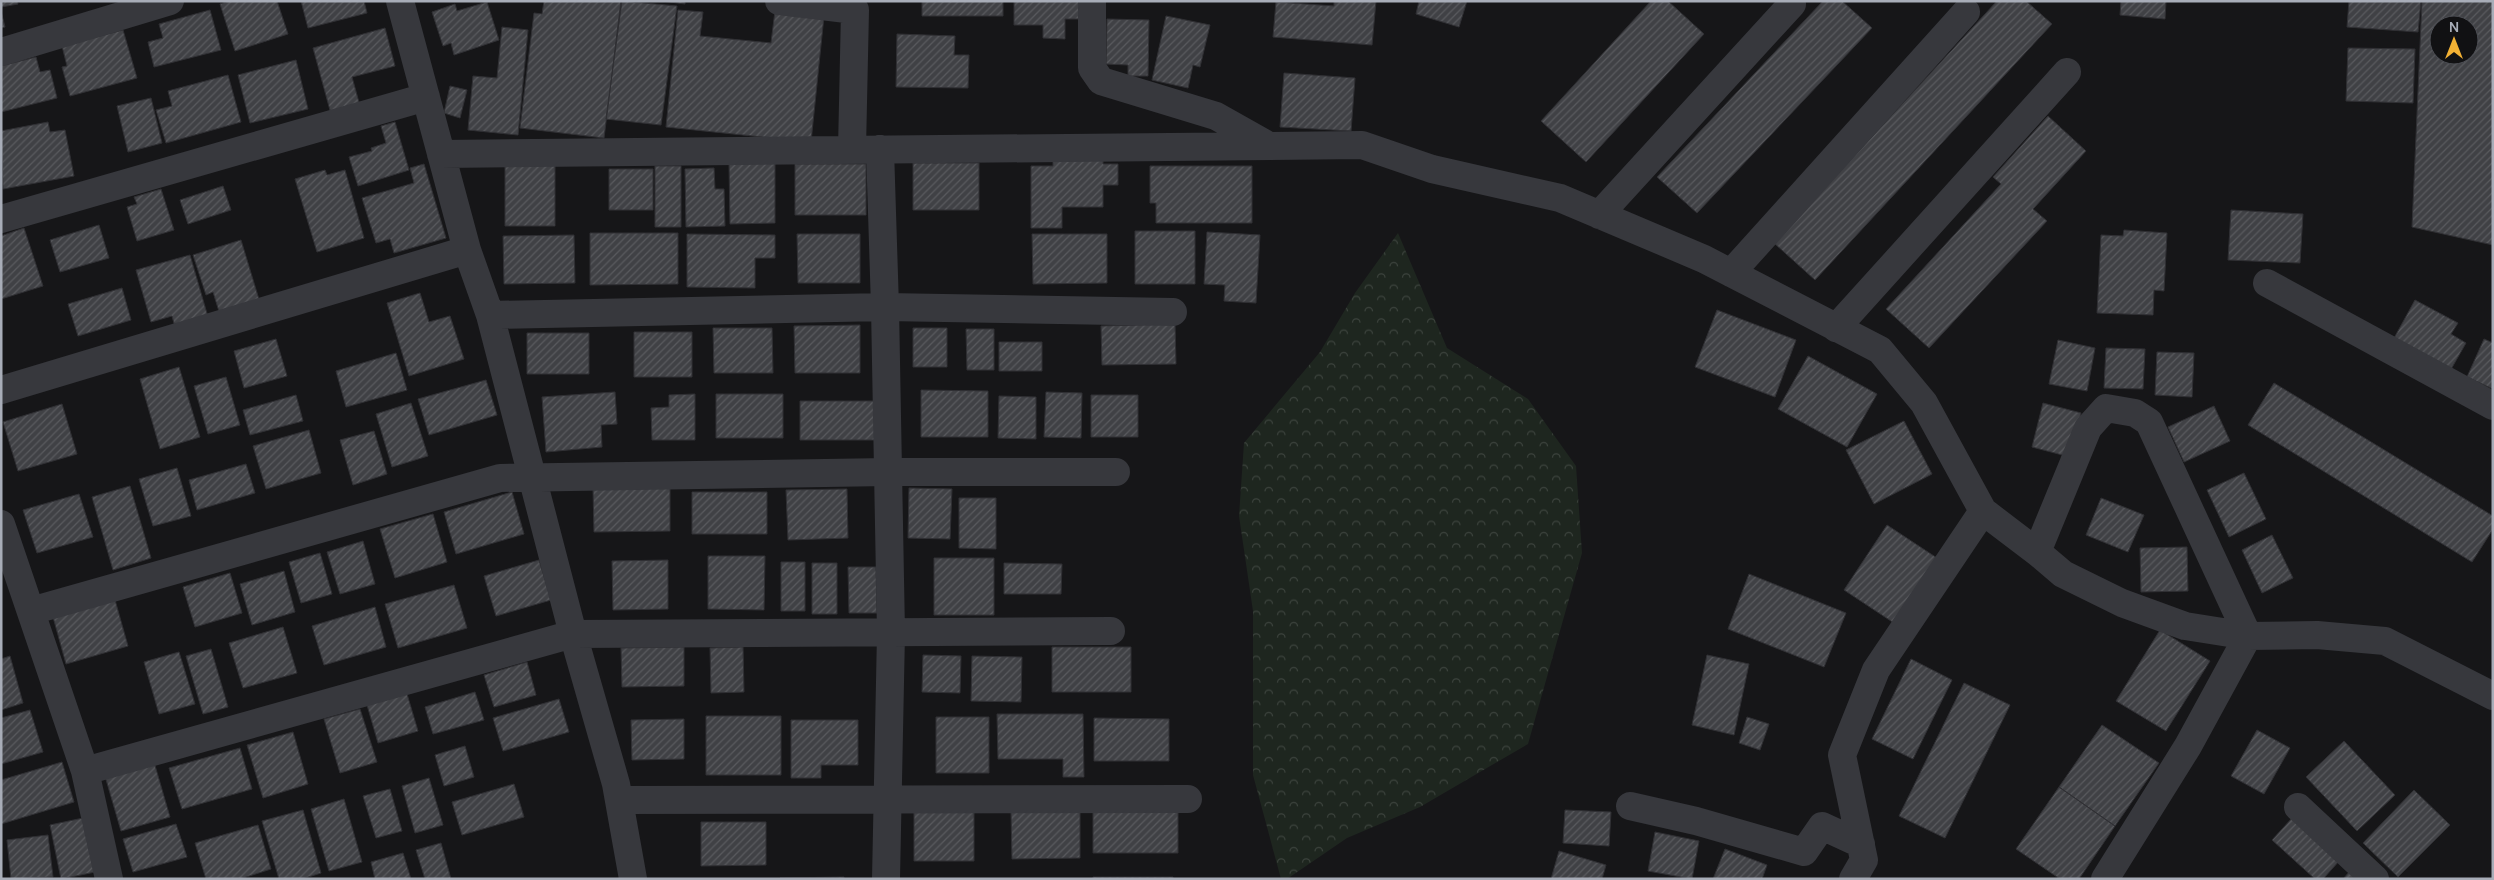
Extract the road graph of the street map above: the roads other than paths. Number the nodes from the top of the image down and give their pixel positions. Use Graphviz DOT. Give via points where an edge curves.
graph roads {
  1 [pos="170,1"];
  2 [pos="400,1"];
  3 [pos="779,1"];
  4 [pos="1092,1"];
  5 [pos="1792,4"];
  6 [pos="1966,12"];
  7 [pos="1,52"];
  8 [pos="2067,72"];
  9 [pos="426,97"];
  10 [pos="1265,144"];
  11 [pos="852,149"];
  12 [pos="880,149"];
  13 [pos="441,154"];
  14 [pos="1599,215"];
  15 [pos="1,219"];
  16 [pos="467,250"];
  17 [pos="1731,273"];
  18 [pos="2267,283"];
  19 [pos="885,307"];
  20 [pos="1173,312"];
  21 [pos="490,315"];
  22 [pos="1836,328"];
  23 [pos="1,390"];
  24 [pos="2493,406"];
  25 [pos="888,472"];
  26 [pos="1116,472"];
  27 [pos="533,476"];
  28 [pos="1983,511"];
  29 [pos="1,524"];
  30 [pos="2037,552"];
  31 [pos="31,611"];
  32 [pos="1112,631"];
  33 [pos="891,633"];
  34 [pos="573,634"];
  35 [pos="2248,636"];
  36 [pos="2493,696"];
  37 [pos="86,771"];
  38 [pos="888,798"];
  39 [pos="619,800"];
  40 [pos="1188,800"];
  41 [pos="1630,806"];
  42 [pos="2298,807"];
  43 [pos="1860,844"];
  44 [pos="109,879"];
  45 [pos="633,879"];
  46 [pos="886,879"];
  47 [pos="1853,879"];
  48 [pos="2105,879"];
  49 [pos="2376,879"];
  1 -- 7 [label="street"];
  2 -- 9 [label="street"];
  3 -- 11 [label="street" via="855,10"];
  4 -- 10 [label="street" via="1092,68 1101,80 1216,116"];
  5 -- 14 [label="street"];
  6 -- 17 [label="street"];
  8 -- 22 [label="street"];
  9 -- 13 [label="street"];
  9 -- 15 [label="street"];
  10 -- 12 [label="street"];
  10 -- 14 [label="street" via="1362,145 1432,169 1560,198"];
  11 -- 12 [label="street"];
  11 -- 13 [label="street"];
  12 -- 19 [label="street"];
  13 -- 16 [label="street"];
  14 -- 17 [label="street"];
  16 -- 21 [label="street"];
  16 -- 23 [label="street"];
  17 -- 22 [label="street"];
  18 -- 24 [label="street"];
  19 -- 20 [label="street"];
  19 -- 21 [label="street"];
  19 -- 25 [label="street"];
  21 -- 27 [label="street"];
  22 -- 28 [label="street" via="1880,350 1924,403"];
  25 -- 26 [label="street"];
  25 -- 27 [label="street"];
  25 -- 33 [label="street"];
  27 -- 31 [label="street" via="500,478"];
  27 -- 34 [label="street"];
  28 -- 30 [label="street"];
  28 -- 43 [label="street" via="1876,670 1842,754"];
  29 -- 31 [label="street"];
  30 -- 35 [label="street" via="2063,574 2122,603 2185,626"];
  30 -- 35 [label="street" via="2088,428 2106,408 2135,413 2149,422"];
  31 -- 37 [label="street"];
  32 -- 33 [label="street"];
  33 -- 34 [label="street"];
  33 -- 38 [label="street"];
  34 -- 37 [label="street"];
  34 -- 39 [label="street"];
  35 -- 36 [label="street" via="2318,635 2385,641"];
  35 -- 48 [label="street" via="2188,746"];
  37 -- 44 [label="street"];
  38 -- 39 [label="street"];
  38 -- 40 [label="street"];
  38 -- 46 [label="street"];
  39 -- 45 [label="street"];
  41 -- 43 [label="street" via="1804,852 1822,826"];
  42 -- 49 [label="street"];
  43 -- 47 [label="street" via="1864,860"];
}
